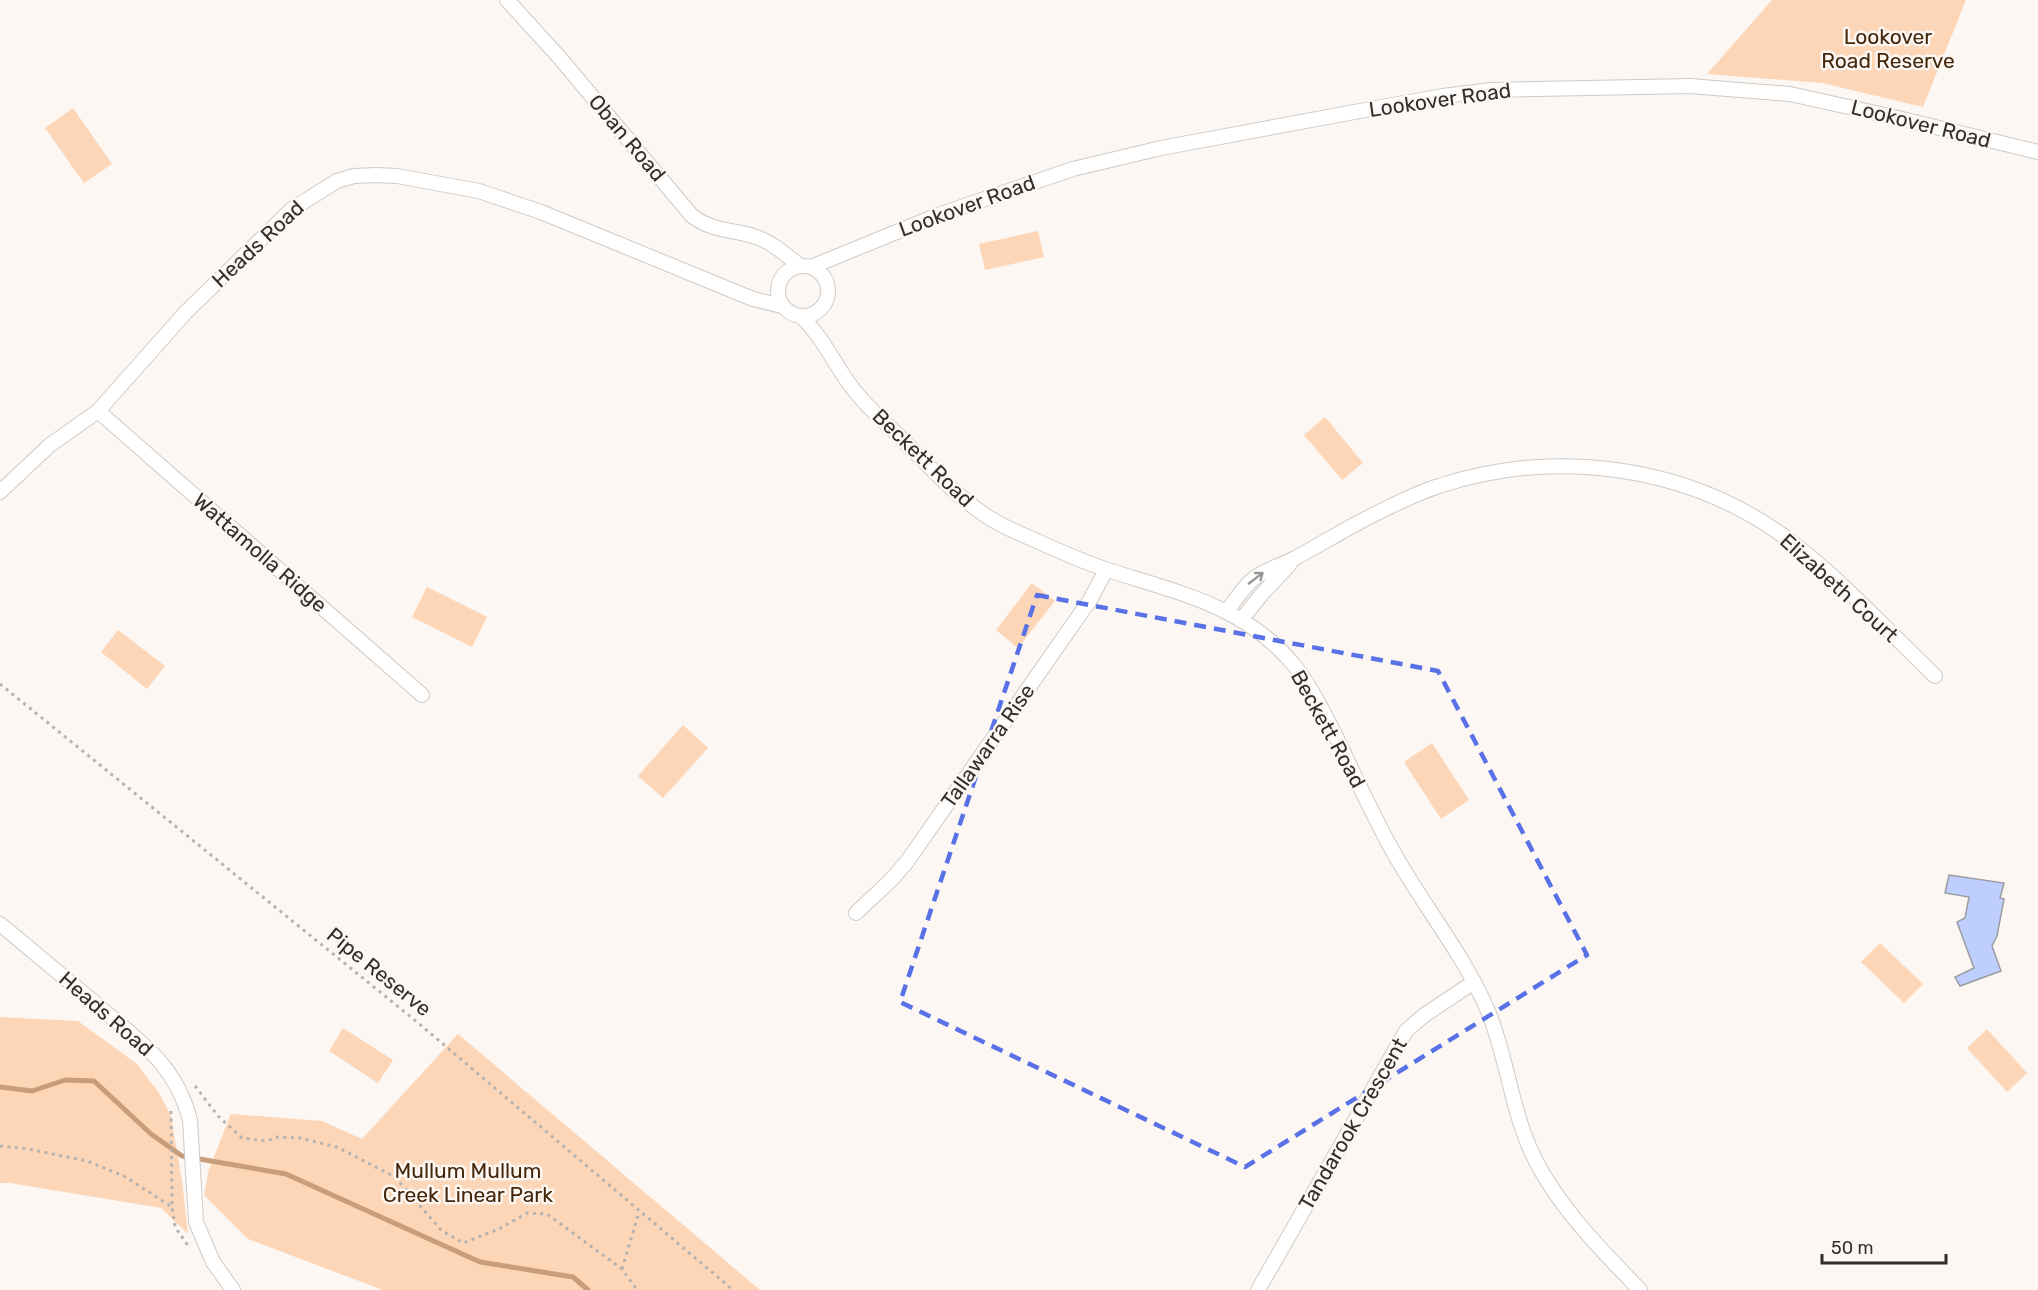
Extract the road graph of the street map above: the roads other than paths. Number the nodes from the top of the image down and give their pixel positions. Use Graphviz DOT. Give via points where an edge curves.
graph roads {
  1 [pos="507,0"];
  2 [pos="2038,152"];
  3 [pos="767,242"];
  4 [pos="855,250"];
  5 [pos="805,267"];
  6 [pos="782,278"];
  7 [pos="826,281"];
  8 [pos="753,299"];
  9 [pos="782,306"];
  10 [pos="820,310"];
  11 [pos="801,316"];
  12 [pos="830,350"];
  13 [pos="98,411"];
  14 [pos="0,492"];
  15 [pos="1296,558"];
  16 [pos="1106,570"];
  17 [pos="1227,611"];
  18 [pos="1242,619"];
  19 [pos="1935,676"];
  20 [pos="422,694"];
  21 [pos="856,913"];
  22 [pos="0,924"];
  23 [pos="1474,982"];
  24 [pos="233,1290"];
  25 [pos="1258,1290"];
  26 [pos="1640,1290"];
  1 -- 3 [label="street, Oban Road" via="692,216 710,227 756,236"];
  2 -- 4 [label="street, Lookover Road" via="1833,103 1767,92 1690,86 1492,90 1161,148 1073,169 938,215"];
  3 -- 5 [label="street, Oban Road"];
  3 -- 6 [label="street" via="778,258"];
  4 -- 5 [label="street, Lookover Road"];
  4 -- 7 [label="street, Lookover Road"];
  5 -- 6 [label="street"];
  5 -- 7 [label="street" via="817,270"];
  6 -- 8 [label="street"];
  6 -- 9 [label="street" via="778,290"];
  7 -- 10 [label="street" via="828,297"];
  8 -- 9 [label="street, Heads Road"];
  8 -- 13 [label="street, Heads Road" via="541,212 479,191 397,176 354,176 319,190 292,209 186,312"];
  9 -- 11 [label="street"];
  10 -- 11 [label="street"];
  10 -- 12 [label="street, Beckett Road"];
  11 -- 12 [label="street, Beckett Road"];
  12 -- 16 [label="street, Beckett Road" via="867,404 965,501 991,519"];
  13 -- 14 [label="street, Heads Road" via="50,445"];
  13 -- 20 [label="street, Wattamolla Ridge"];
  17 -- 15 [label="street, Elizabeth Court, one-way" via="1254,579"];
  15 -- 18 [label="street, Elizabeth Court"];
  15 -- 19 [label="street, Elizabeth Court" via="1410,497 1465,478 1533,467 1573,466 1636,473 1676,482 1711,496 1784,536"];
  16 -- 17 [label="street, Beckett Road"];
  16 -- 21 [label="street, Tallawarra Rise" via="1090,600 906,863"];
  17 -- 18 [label="street, Beckett Road"];
  18 -- 23 [label="street, Beckett Road" via="1277,646 1303,677 1394,854"];
  22 -- 24 [label="street, Heads Road" via="148,1047 177,1085 190,1120 196,1222 213,1262"];
  23 -- 25 [label="street, Tandarook Crescent" via="1406,1031"];
  23 -- 26 [label="street, Beckett Road" via="1499,1042 1532,1153 1558,1196"];
}
